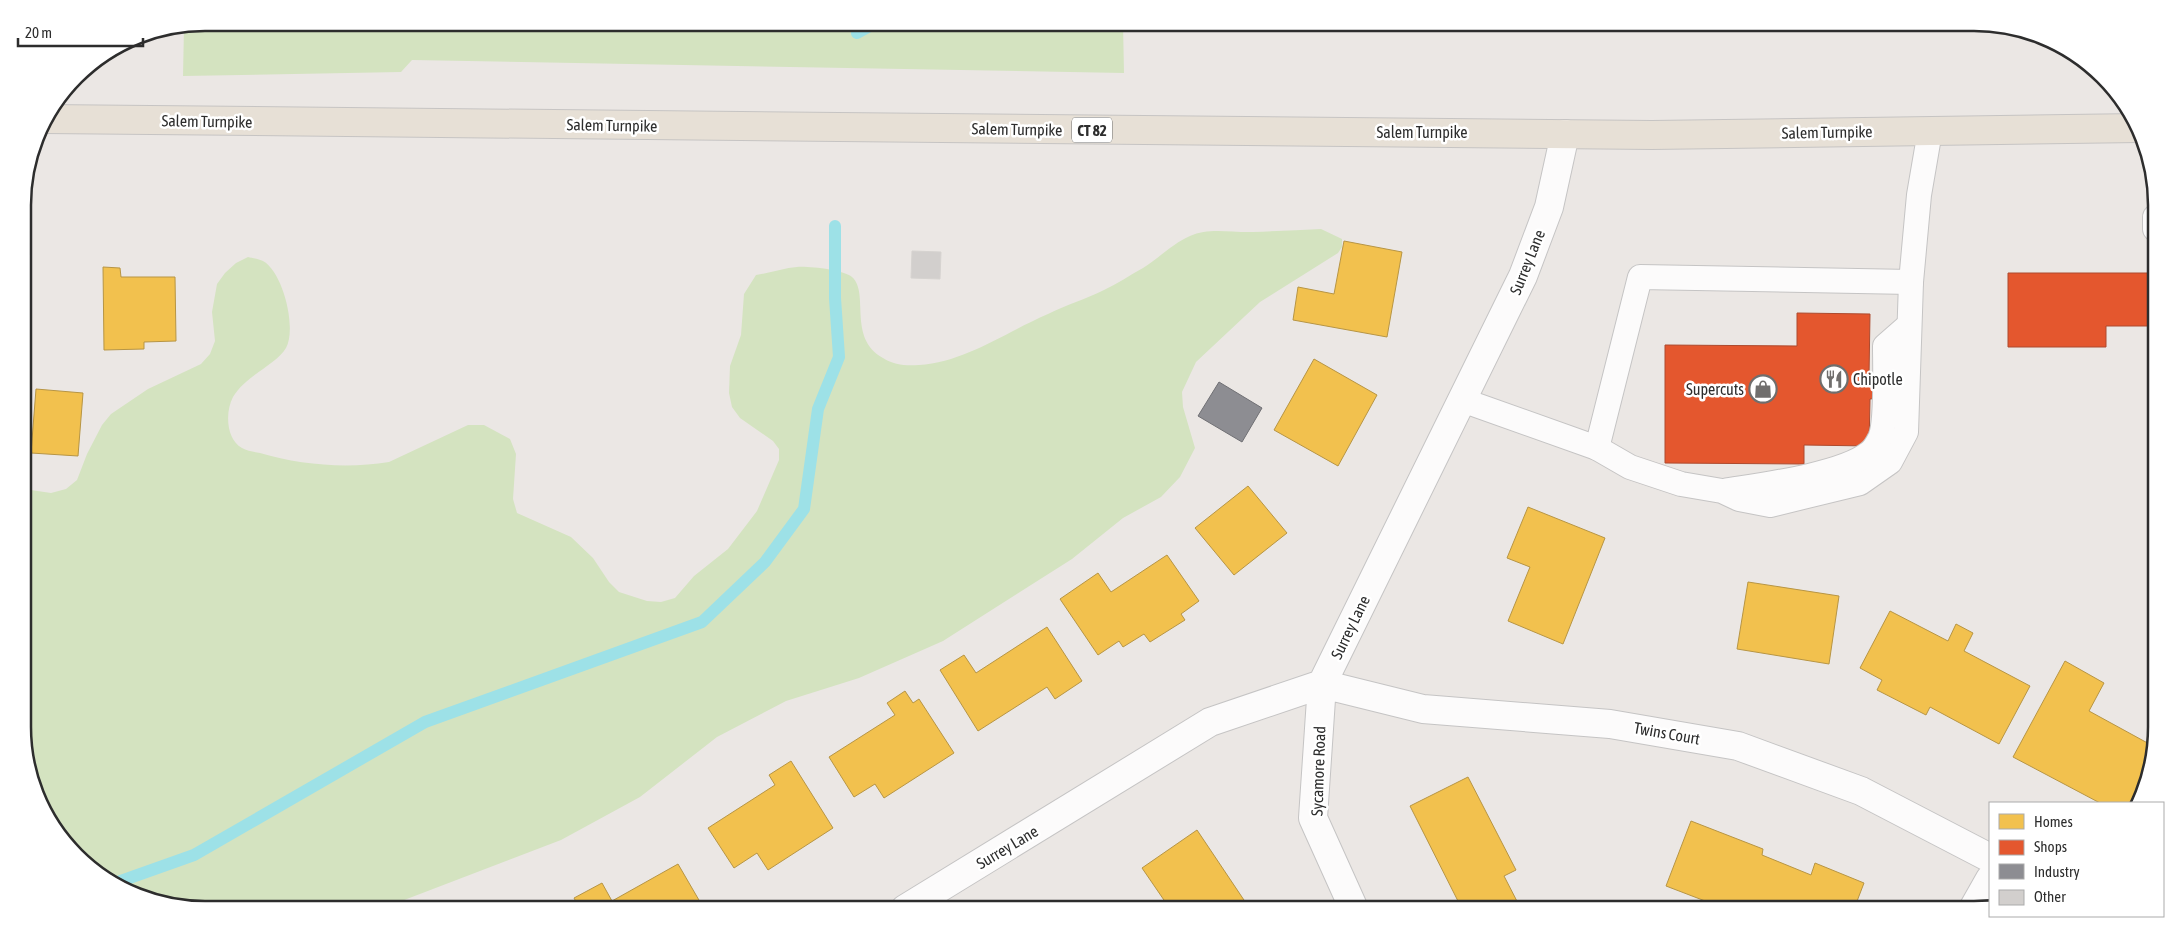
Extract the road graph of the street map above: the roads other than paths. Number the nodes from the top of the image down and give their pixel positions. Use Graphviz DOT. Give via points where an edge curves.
graph roads {
  1 [pos="54,119"];
  2 [pos="2129,128"];
  3 [pos="1930,131"];
  4 [pos="1565,134"];
  5 [pos="1911,282"];
  6 [pos="1462,400"];
  7 [pos="1597,448"];
  8 [pos="1322,684"];
  9 [pos="1989,857"];
  10 [pos="1989,881"];
  11 [pos="1350,900"];
  12 [pos="1978,900"];
  13 [pos="919,901"];
  1 -- 4 [label="main road, Salem Turnpike / CT 82"];
  2 -- 3 [label="main road, Salem Turnpike / CT 82"];
  3 -- 4 [label="main road, Salem Turnpike / CT 82"];
  3 -- 5 [label="lane"];
  4 -- 6 [label="street, Surrey Lane" via="1549,206 1523,276"];
  5 -- 7 [label="lane" via="1640,277"];
  5 -- 7 [label="lane" via="1909,325 1885,346 1881,437 1869,453 1836,468 1722,491 1673,481 1630,466"];
  6 -- 7 [label="lane"];
  6 -- 8 [label="street, Surrey Lane"];
  8 -- 9 [label="street, Twins Court" via="1423,709 1610,724 1738,746 1861,791"];
  8 -- 11 [label="street, Sycamore Road" via="1313,818"];
  8 -- 13 [label="street, Surrey Lane" via="1210,722"];
  10 -- 12 [label="street"];
}
